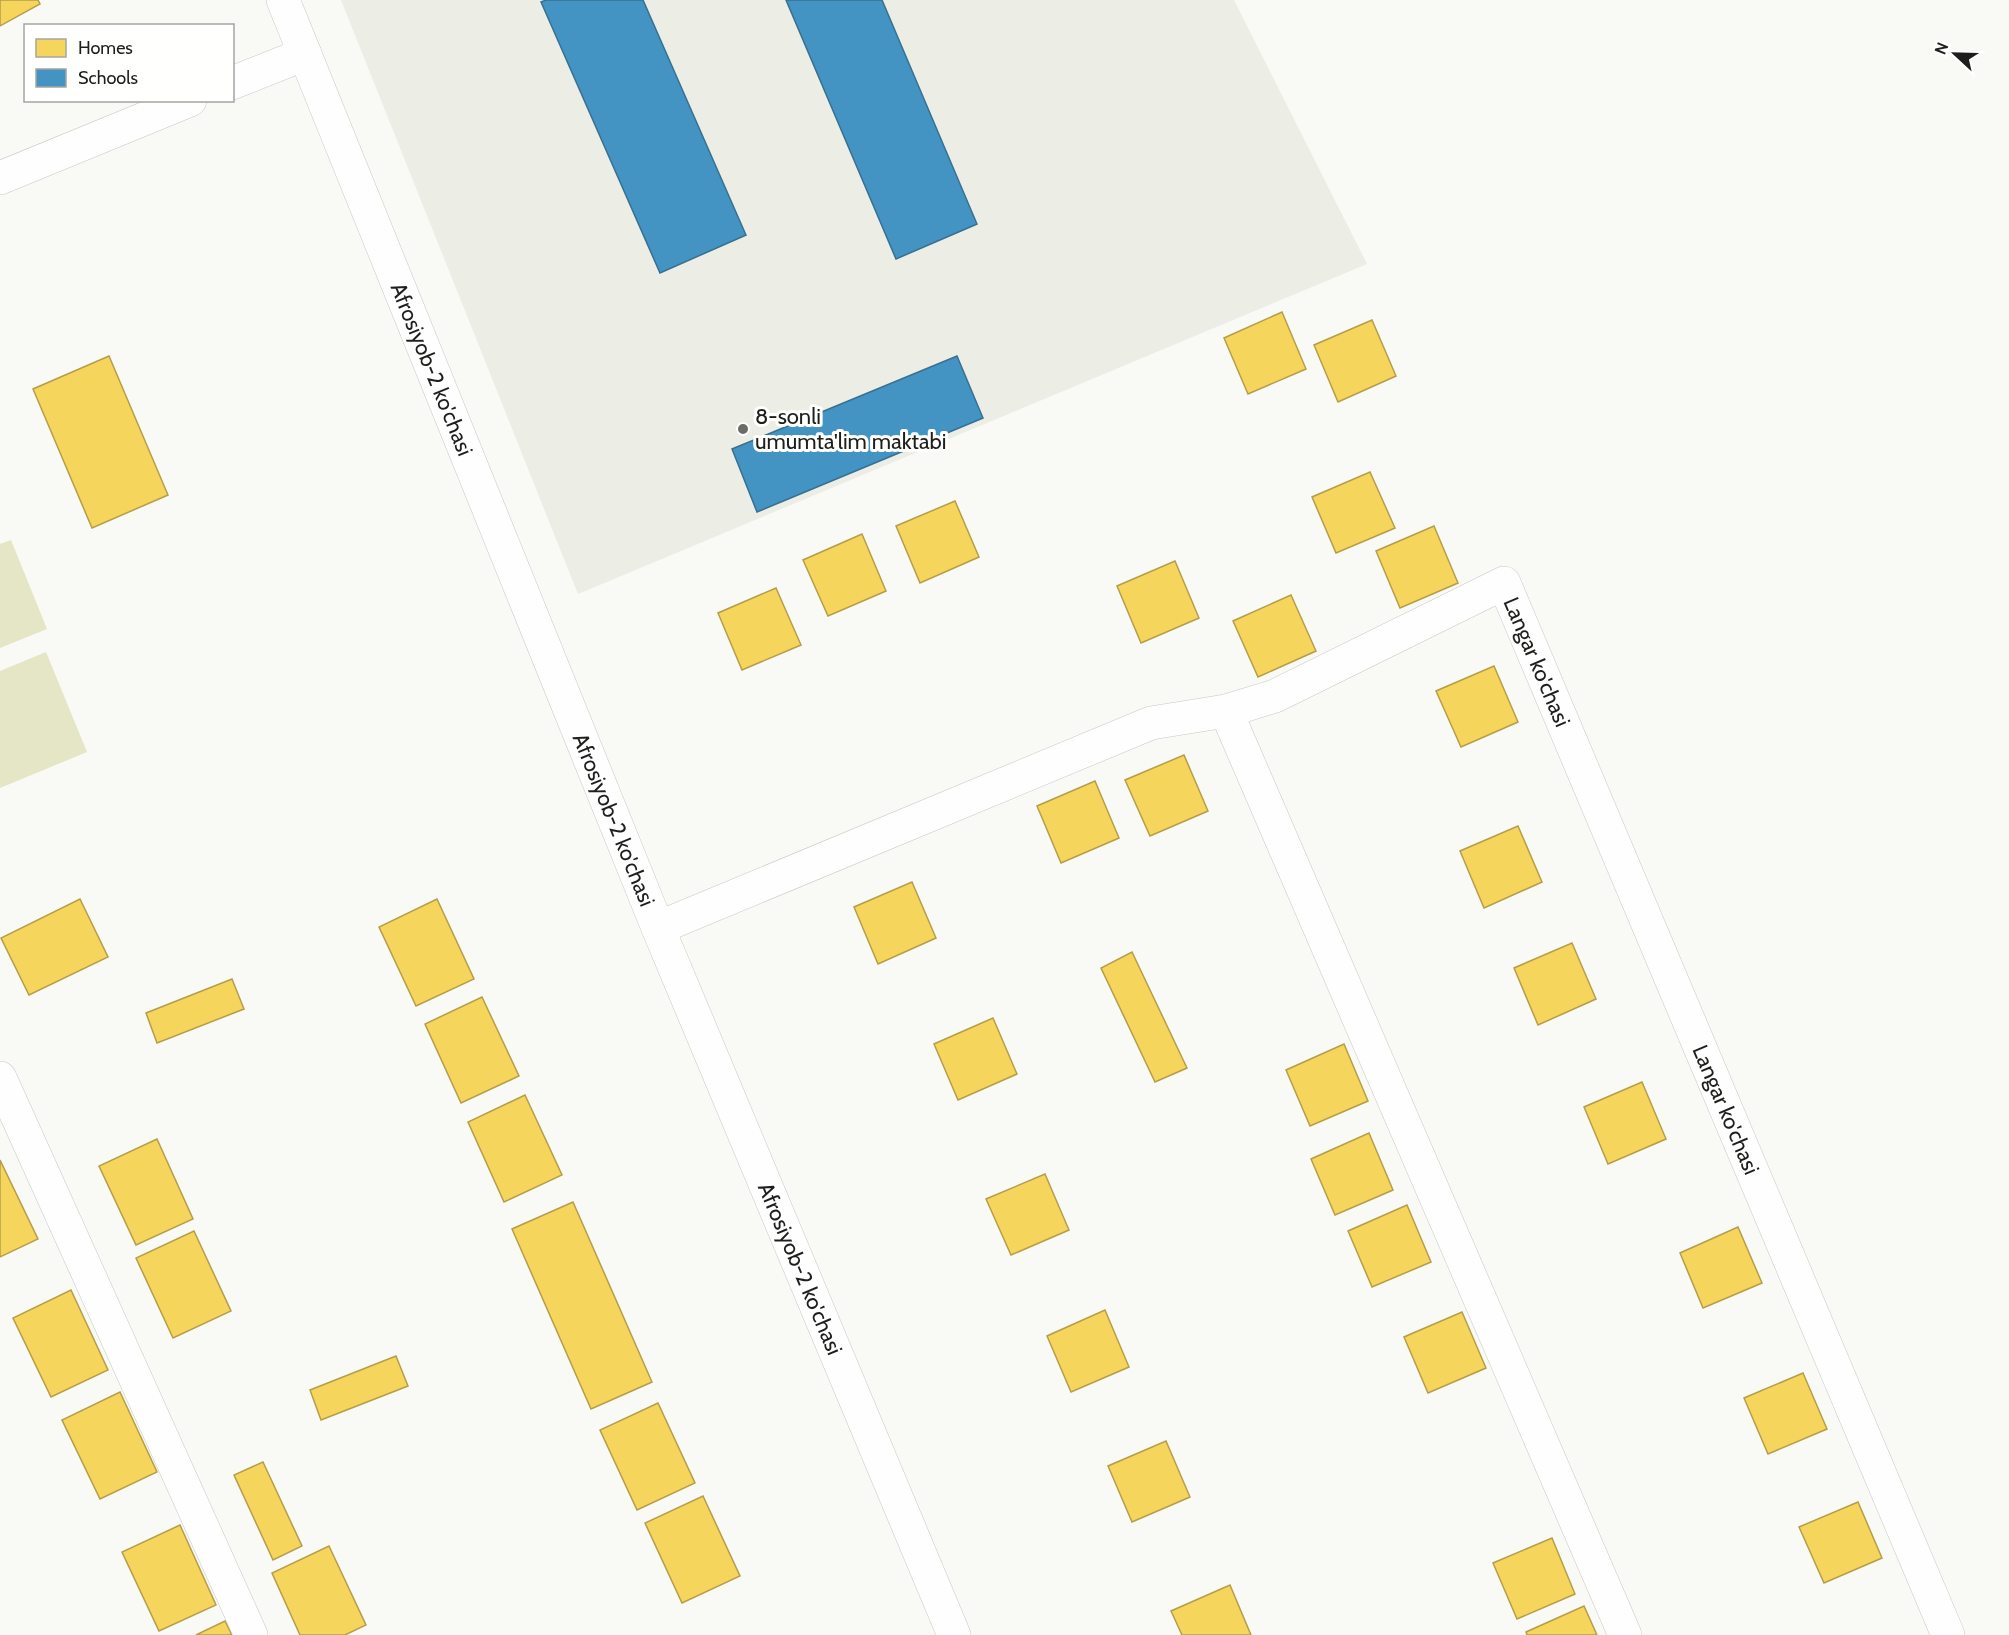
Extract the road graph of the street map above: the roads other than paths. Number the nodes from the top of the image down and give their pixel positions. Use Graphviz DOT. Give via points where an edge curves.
graph roads {
  1 [pos="283,0"];
  2 [pos="305,54"];
  3 [pos="234,82"];
  4 [pos="185,102"];
  5 [pos="3,172"];
  6 [pos="1226,711"];
  7 [pos="658,928"];
  8 [pos="0,1078"];
  9 [pos="251,1635"];
  10 [pos="954,1635"];
  11 [pos="1625,1635"];
  12 [pos="1948,1635"];
  1 -- 2 [label="street, Afrosiyob-2 ko'chasi"];
  2 -- 3 [label="street"];
  2 -- 7 [label="street, Afrosiyob-2 ko'chasi"];
  4 -- 5 [label="street"];
  6 -- 7 [label="street" via="1151,723"];
  6 -- 11 [label="street"];
  6 -- 12 [label="street, Langar ko'chasi" via="1275,696 1504,583"];
  7 -- 10 [label="street, Afrosiyob-2 ko'chasi"];
  8 -- 9 [label="street"];
}
